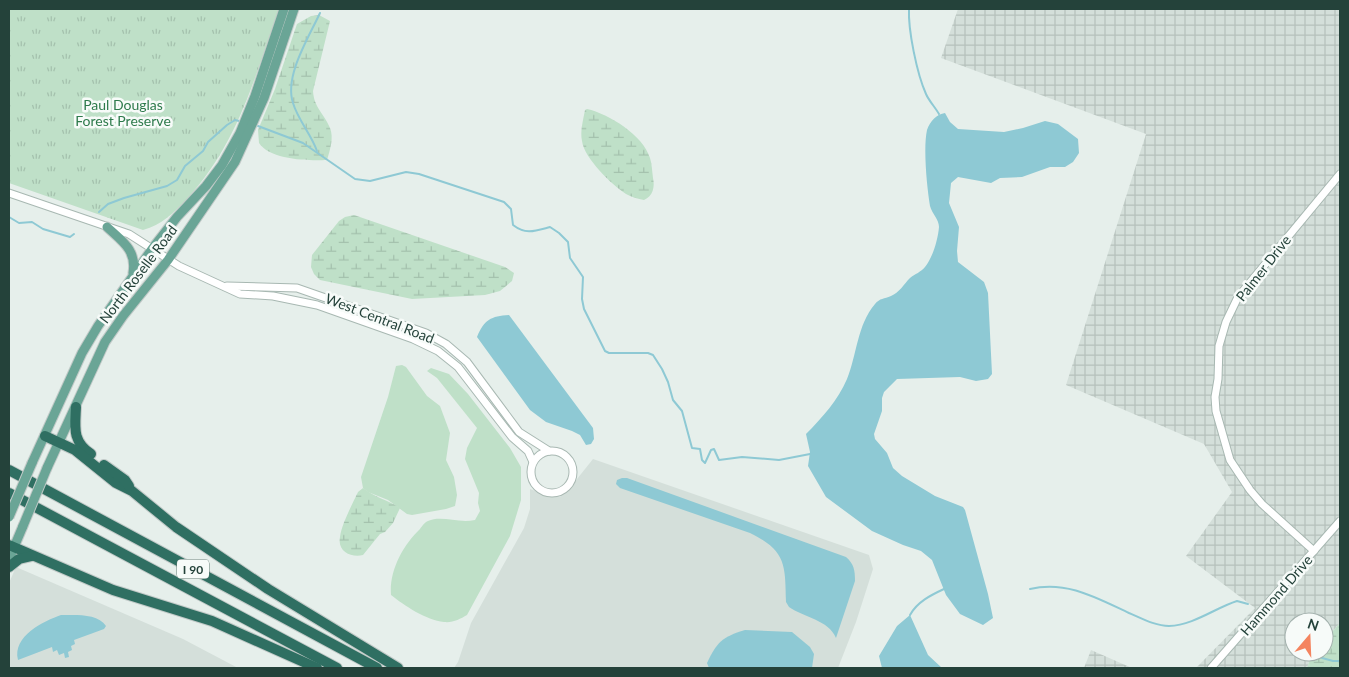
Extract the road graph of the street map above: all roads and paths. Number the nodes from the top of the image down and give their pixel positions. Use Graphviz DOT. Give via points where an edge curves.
graph roads {
  1 [pos="284,9"];
  2 [pos="294,9"];
  3 [pos="1340,174"];
  4 [pos="9,193"];
  5 [pos="106,227"];
  6 [pos="152,248"];
  7 [pos="168,260"];
  8 [pos="132,277"];
  9 [pos="224,286"];
  10 [pos="320,295"];
  11 [pos="317,305"];
  12 [pos="388,320"];
  13 [pos="384,329"];
  14 [pos="451,348"];
  15 [pos="444,356"];
  16 [pos="76,407"];
  17 [pos="44,436"];
  18 [pos="59,442"];
  19 [pos="549,451"];
  20 [pos="533,462"];
  21 [pos="9,470"];
  22 [pos="132,491"];
  23 [pos="9,493"];
  24 [pos="9,517"];
  25 [pos="1340,521"];
  26 [pos="11,547"];
  27 [pos="1314,551"];
  28 [pos="32,556"];
  29 [pos="9,559"];
  30 [pos="9,566"];
  31 [pos="317,668"];
  32 [pos="337,668"];
  33 [pos="377,668"];
  34 [pos="398,668"];
  35 [pos="1211,668"];
  1 -- 6 [label="main road, North Roselle Road" via="252,105 222,165"];
  2 -- 7 [label="main road, North Roselle Road" via="264,98 242,148"];
  3 -- 27 [label="street, Palmer Drive" via="1238,297 1219,346 1215,398 1230,460 1262,504"];
  4 -- 5 [label="street, West Central Road"];
  5 -- 6 [label="street, West Central Road" via="129,234"];
  5 -- 8 [label="main road" via="132,254 135,263"];
  6 -- 7 [label="street, West Central Road"];
  6 -- 8 [label="main road, North Roselle Road"];
  7 -- 9 [label="street, West Central Road"];
  7 -- 16 [label="main road, North Roselle Road" via="105,342"];
  8 -- 17 [label="main road, North Roselle Road" via="82,353"];
  9 -- 10 [label="street, West Central Road" via="297,288"];
  9 -- 11 [label="street, West Central Road" via="240,294 273,296"];
  10 -- 11 [label="street"];
  10 -- 12 [label="street, West Central Road"];
  11 -- 13 [label="street, West Central Road"];
  12 -- 13 [label="street"];
  12 -- 14 [label="street, West Central Road" via="426,333"];
  13 -- 15 [label="street, West Central Road" via="413,339"];
  14 -- 15 [label="street"];
  14 -- 19 [label="street, West Central Road" via="481,379 519,432"];
  15 -- 20 [label="street, West Central Road" via="464,374 512,438 528,451"];
  16 -- 18 [label="main road, North Roselle Road"];
  16 -- 22 [label="highway" via="76,434 82,446 124,480"];
  17 -- 18 [label="highway"];
  17 -- 24 [label="main road, North Roselle Road, bridge"];
  18 -- 22 [label="highway"];
  18 -- 26 [label="main road, North Roselle Road, bridge"];
  19 -- 20 [label="street"];
  19 -- 20 [label="street" via="560,452 574,469 572,480 564,489 550,493 537,487 531,473"];
  21 -- 33 [label="highway, I 90"];
  22 -- 34 [label="highway" via="176,527 268,589"];
  23 -- 32 [label="highway, I 90"];
  25 -- 27 [label="street, Hammond Drive"];
  26 -- 28 [label="highway"];
  26 -- 29 [label="main road, North Roselle Road"];
  27 -- 35 [label="street, Hammond Drive"];
  28 -- 30 [label="highway"];
  28 -- 31 [label="highway" via="113,590 212,621"];
}
